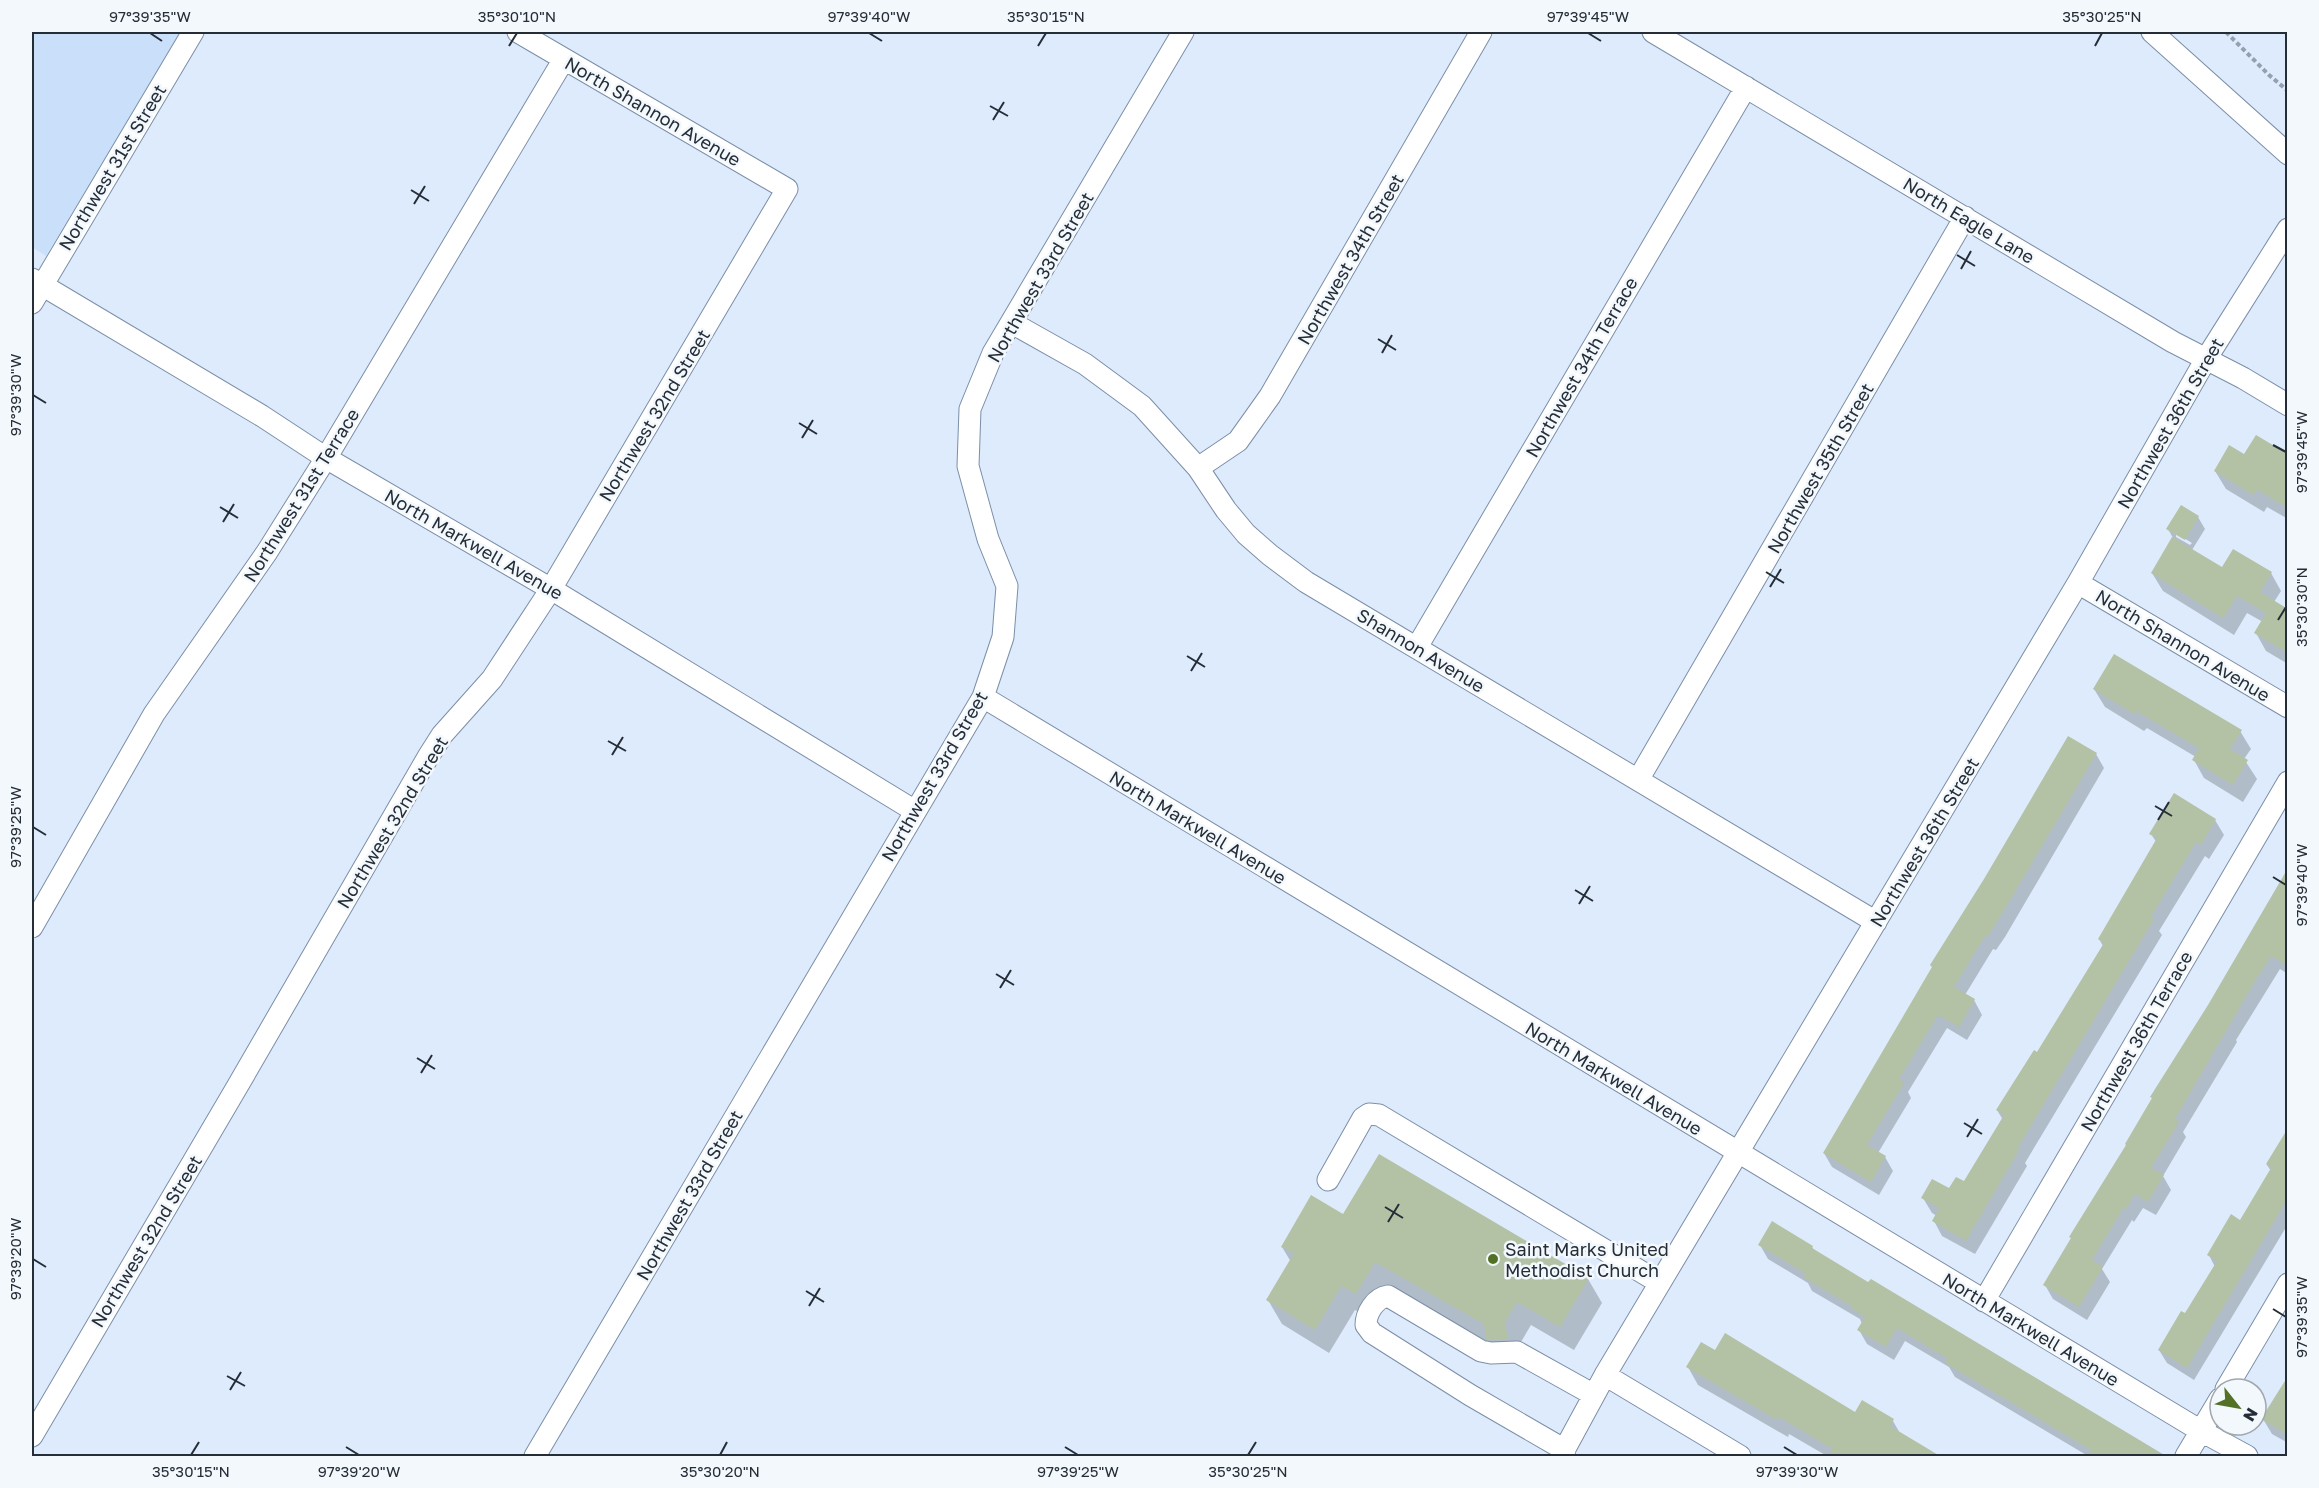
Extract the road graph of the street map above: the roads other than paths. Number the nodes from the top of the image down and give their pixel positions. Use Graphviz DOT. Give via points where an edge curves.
graph roads {
  1 [pos="193,32"];
  2 [pos="518,32"];
  3 [pos="1183,32"];
  4 [pos="1481,32"];
  5 [pos="1653,32"];
  6 [pos="2151,32"];
  7 [pos="564,58"];
  8 [pos="1746,87"];
  9 [pos="2288,154"];
  10 [pos="787,189"];
  11 [pos="1965,217"];
  12 [pos="2288,229"];
  13 [pos="35,289"];
  14 [pos="1012,323"];
  15 [pos="2206,359"];
  16 [pos="2288,405"];
  17 [pos="326,458"];
  18 [pos="1198,468"];
  19 [pos="2078,582"];
  20 [pos="551,589"];
  21 [pos="1417,647"];
  22 [pos="983,697"];
  23 [pos="2288,706"];
  24 [pos="1638,780"];
  25 [pos="2288,782"];
  26 [pos="915,811"];
  27 [pos="1876,922"];
  28 [pos="32,927"];
  29 [pos="1738,1153"];
  30 [pos="1328,1180"];
  31 [pos="1660,1283"];
  32 [pos="2288,1284"];
  33 [pos="1984,1301"];
  34 [pos="1605,1375"];
  35 [pos="2233,1377"];
  36 [pos="1594,1395"];
  37 [pos="2208,1419"];
  38 [pos="2201,1431"];
  39 [pos="32,1436"];
  40 [pos="1563,1453"];
  41 [pos="535,1456"];
  42 [pos="1740,1456"];
  43 [pos="2186,1456"];
  44 [pos="2247,1456"];
  1 -- 13 [label="street, Northwest 31st Street"];
  2 -- 7 [label="street, North Shannon Avenue"];
  3 -- 14 [label="street, Northwest 33rd Street"];
  4 -- 18 [label="street, Northwest 34th Street" via="1270,396 1238,441"];
  5 -- 8 [label="street, North Eagle Lane"];
  6 -- 9 [label="street"];
  7 -- 10 [label="street, North Shannon Avenue"];
  7 -- 17 [label="street, Northwest 31st Terrace"];
  8 -- 11 [label="street, North Eagle Lane"];
  8 -- 21 [label="street, Northwest 34th Terrace"];
  10 -- 20 [label="street, Northwest 32nd Street"];
  11 -- 15 [label="street, North Eagle Lane"];
  11 -- 24 [label="street, Northwest 35th Street"];
  12 -- 15 [label="street, Northwest 36th Street"];
  13 -- 17 [label="street, North Markwell Avenue" via="262,417"];
  14 -- 18 [label="street, Shannon Avenue" via="1085,364 1142,406"];
  14 -- 22 [label="street, Northwest 33rd Street" via="993,353 970,409 968,466 988,539 1007,586 1003,637"];
  15 -- 16 [label="street, North Eagle Lane"];
  15 -- 19 [label="street, Northwest 36th Street"];
  17 -- 20 [label="street, North Markwell Avenue"];
  17 -- 28 [label="street, Northwest 31st Terrace" via="267,552 154,714"];
  18 -- 21 [label="street, Shannon Avenue" via="1226,510 1270,555 1306,582"];
  19 -- 23 [label="street, North Shannon Avenue"];
  19 -- 27 [label="street, Northwest 36th Street"];
  20 -- 26 [label="street, North Markwell Avenue"];
  20 -- 39 [label="street, Northwest 32nd Street" via="492,679 442,735 428,757"];
  21 -- 24 [label="street, Shannon Avenue"];
  22 -- 26 [label="street, Northwest 33rd Street"];
  22 -- 29 [label="street, North Markwell Avenue"];
  24 -- 27 [label="street, Shannon Avenue"];
  25 -- 33 [label="street, Northwest 36th Terrace"];
  26 -- 41 [label="street, Northwest 33rd Street"];
  27 -- 29 [label="street, Northwest 36th Street"];
  29 -- 31 [label="street, Northwest 36th Street"];
  29 -- 33 [label="street, North Markwell Avenue"];
  30 -- 31 [label="street" via="1363,1118 1369,1113 1379,1115"];
  31 -- 34 [label="street, Northwest 36th Street"];
  32 -- 35 [label="street"];
  33 -- 38 [label="street, North Markwell Avenue"];
  34 -- 36 [label="street, Northwest 36th Street"];
  34 -- 42 [label="street"];
  36 -- 40 [label="street, Northwest 36th Street"];
  36 -- 40 [label="street" via="1517,1352 1481,1351 1388,1296 1380,1298 1370,1310 1366,1325 1372,1333"];
  37 -- 38 [label="street"];
  38 -- 43 [label="street"];
  38 -- 44 [label="street, North Markwell Avenue"];
}
